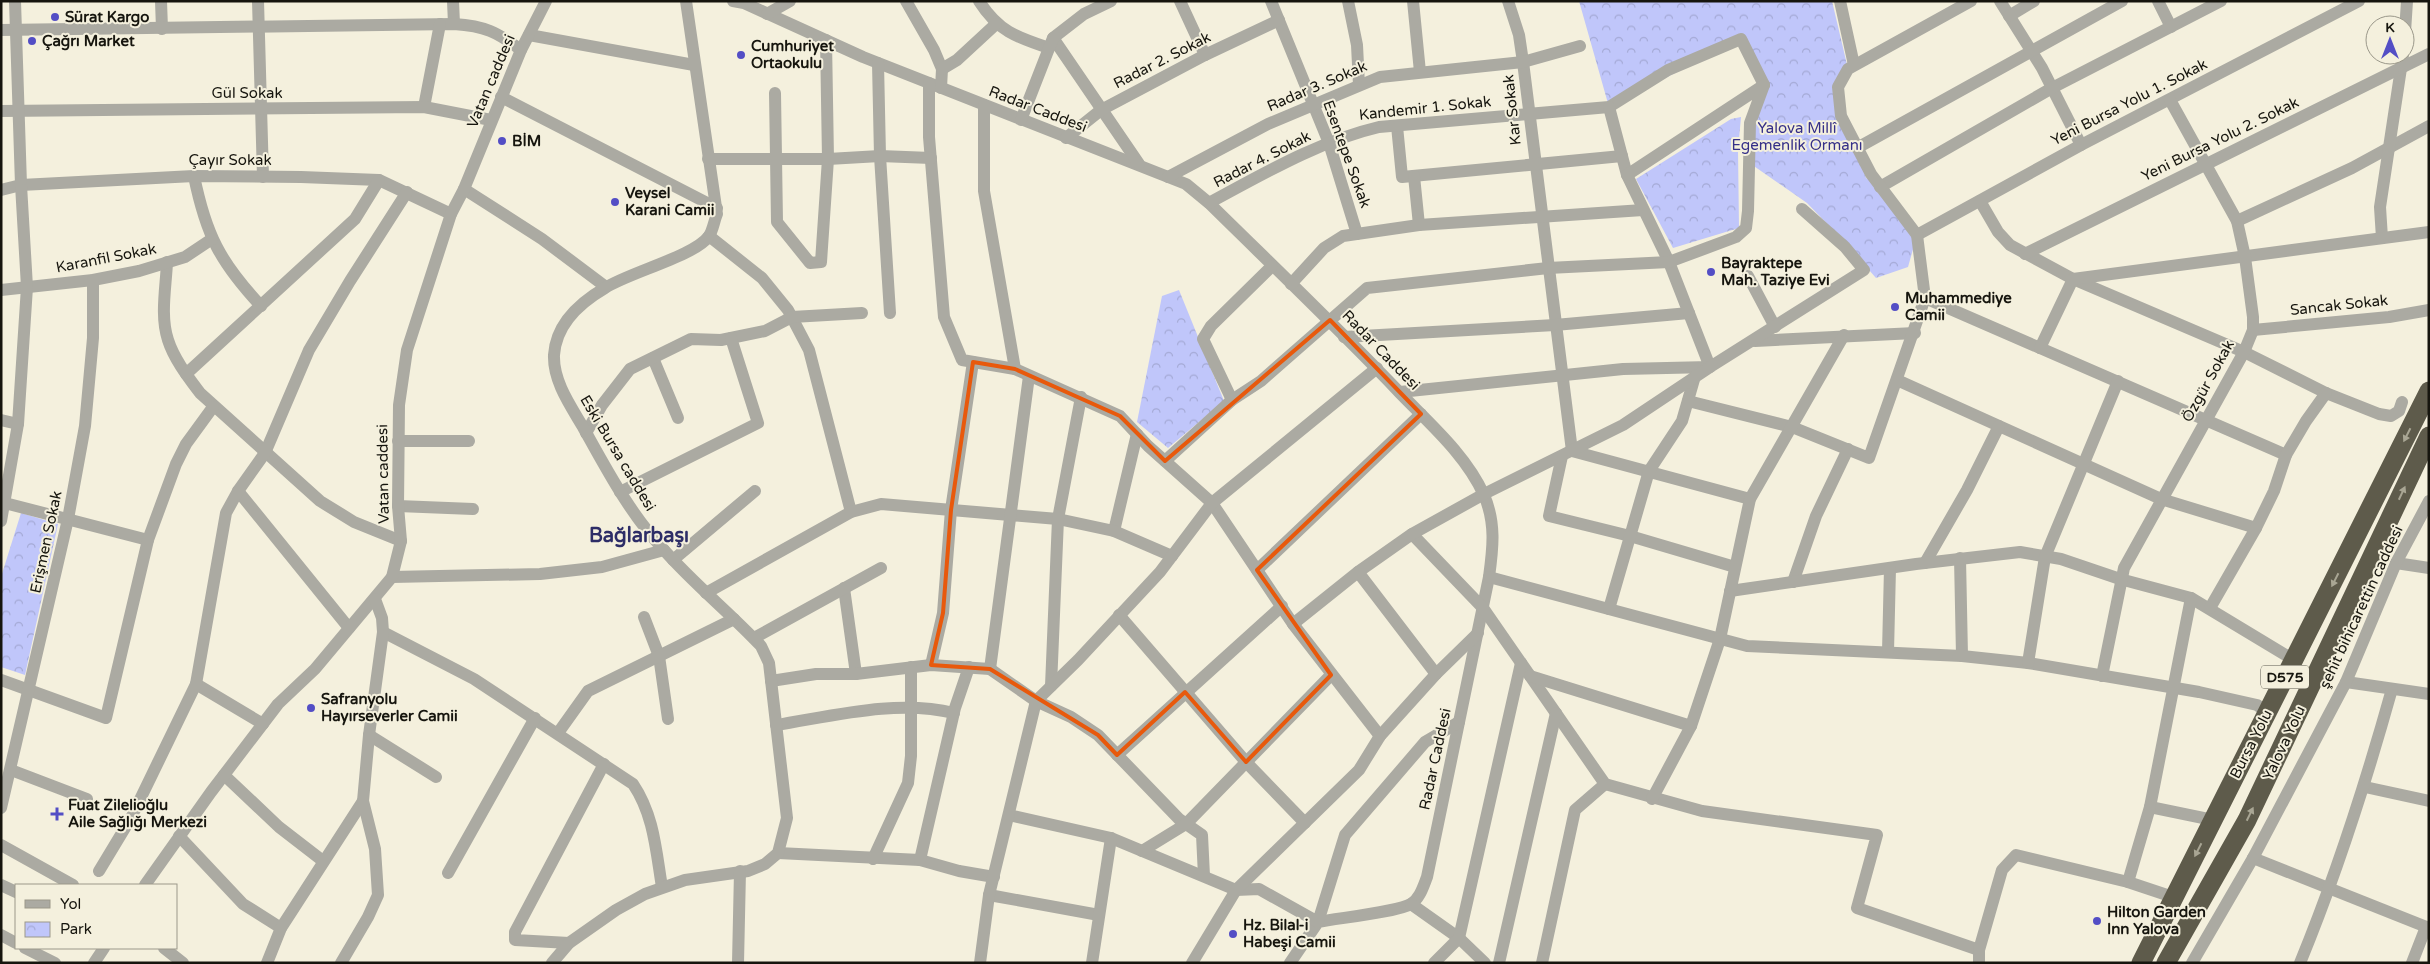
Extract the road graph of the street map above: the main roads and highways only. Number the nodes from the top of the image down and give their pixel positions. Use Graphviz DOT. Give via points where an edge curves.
graph roads {
  1 [pos="2429,391"];
  2 [pos="2429,436"];
  3 [pos="2140,963"];
  4 [pos="2166,963"];
  1 -- 3 [label="highway, Bursa Yolu / D575, one-way"];
  4 -- 2 [label="highway, Yalova Yolu / D575, one-way" via="2247,820"];
}
